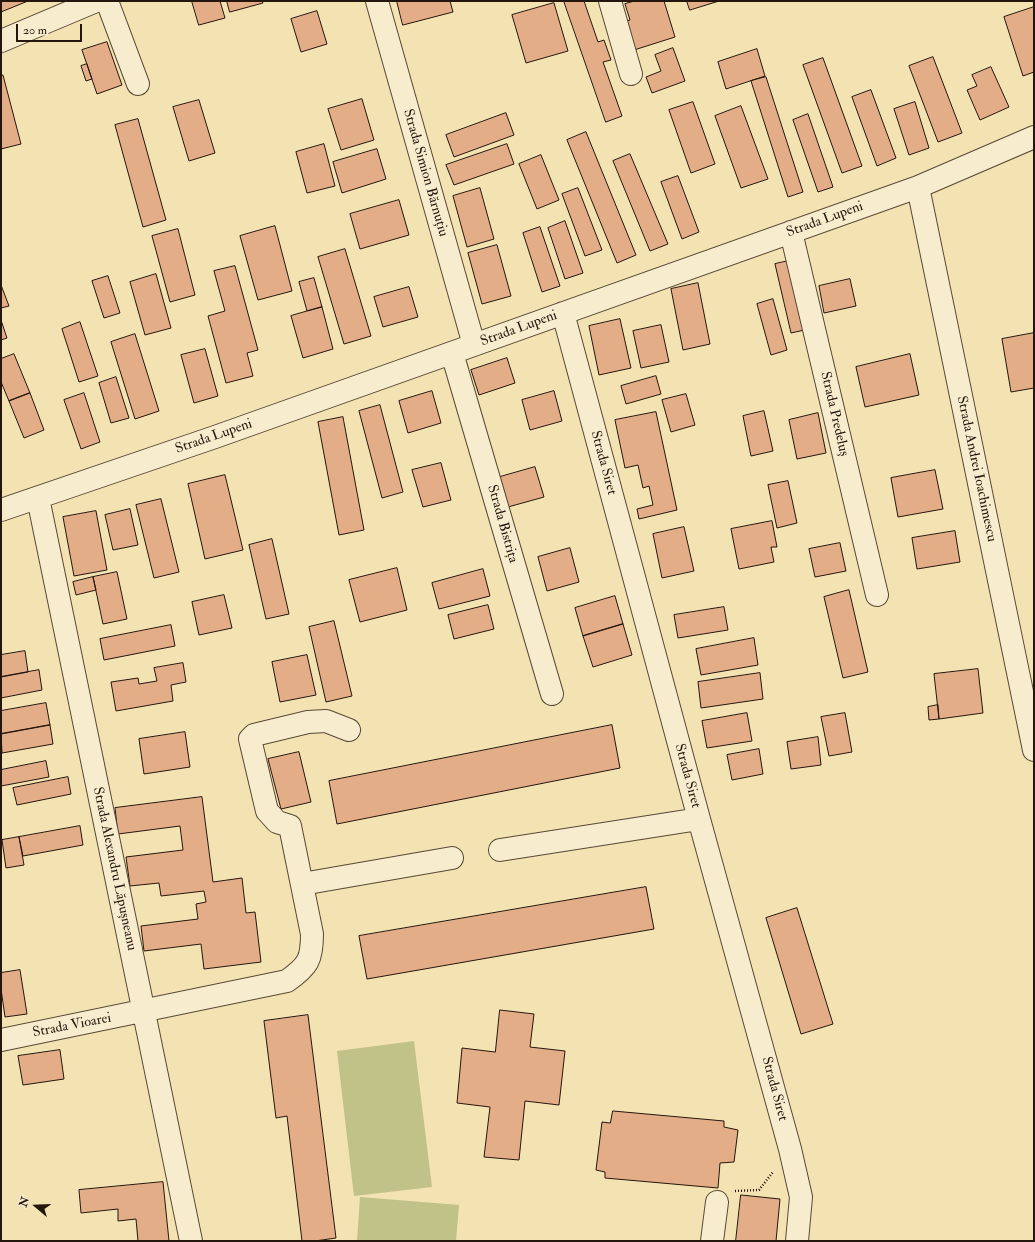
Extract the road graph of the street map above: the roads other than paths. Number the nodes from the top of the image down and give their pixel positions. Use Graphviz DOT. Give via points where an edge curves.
graph roads {
  1 [pos="96,1"];
  2 [pos="107,1"];
  3 [pos="377,1"];
  4 [pos="610,1"];
  5 [pos="1,41"];
  6 [pos="631,74"];
  7 [pos="138,84"];
  8 [pos="1034,137"];
  9 [pos="918,187"];
  10 [pos="791,232"];
  11 [pos="563,313"];
  12 [pos="474,345"];
  13 [pos="452,353"];
  14 [pos="38,498"];
  15 [pos="1,510"];
  16 [pos="877,595"];
  17 [pos="552,694"];
  18 [pos="349,730"];
  19 [pos="1034,750"];
  20 [pos="699,819"];
  21 [pos="500,850"];
  22 [pos="452,858"];
  23 [pos="302,884"];
  24 [pos="143,1011"];
  25 [pos="1,1040"];
  26 [pos="717,1202"];
  27 [pos="191,1241"];
  28 [pos="712,1241"];
  29 [pos="797,1241"];
  1 -- 5 [label="street"];
  2 -- 7 [label="street"];
  3 -- 12 [label="street, Strada Simion Bărnuțiu"];
  4 -- 6 [label="street"];
  8 -- 9 [label="street, Strada Lupeni"];
  9 -- 10 [label="street, Strada Lupeni"];
  9 -- 19 [label="street, Strada Andrei Ioachimescu"];
  10 -- 11 [label="street, Strada Lupeni"];
  10 -- 16 [label="street, Strada Predeluș"];
  11 -- 12 [label="street, Strada Lupeni"];
  11 -- 20 [label="street, Strada Siret"];
  12 -- 13 [label="street, Strada Lupeni"];
  13 -- 14 [label="street, Strada Lupeni"];
  13 -- 17 [label="street, Strada Bistrița"];
  14 -- 15 [label="street, Strada Lupeni"];
  14 -- 24 [label="street, Strada Alexandru Lăpușneanu"];
  18 -- 23 [label="street, Strada Vioarei" via="326,721 308,722 254,735 250,739 267,811 277,822 290,826"];
  20 -- 21 [label="street"];
  20 -- 29 [label="street, Strada Siret" via="801,1197"];
  22 -- 23 [label="street"];
  23 -- 24 [label="street, Strada Vioarei" via="312,934 312,948 309,960 302,971 287,981"];
  24 -- 25 [label="street, Strada Vioarei"];
  24 -- 27 [label="street, Strada Alexandru Lăpușneanu"];
  26 -- 28 [label="street"];
}
